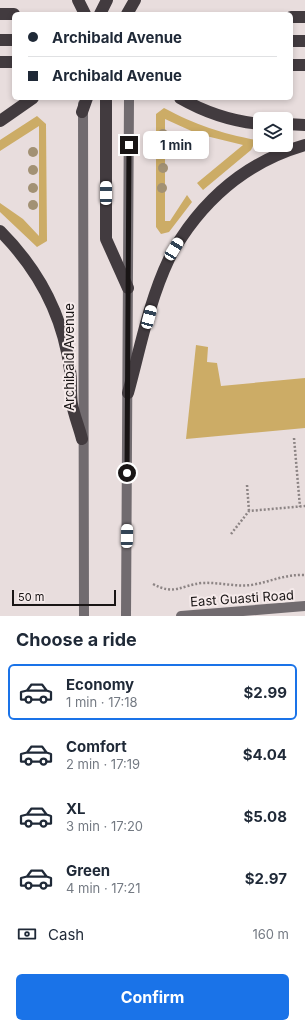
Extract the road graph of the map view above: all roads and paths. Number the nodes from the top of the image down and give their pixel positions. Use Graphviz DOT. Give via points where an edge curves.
graph roads {
  1 [pos="135,0"];
  2 [pos="107,1"];
  3 [pos="128,10"];
  4 [pos="101,12"];
  5 [pos="110,12"];
  6 [pos="0,14"];
  7 [pos="12,14"];
  8 [pos="293,17"];
  9 [pos="305,17"];
  10 [pos="0,40"];
  11 [pos="12,40"];
  12 [pos="293,41"];
  13 [pos="305,41"];
  14 [pos="293,65"];
  15 [pos="305,65"];
  16 [pos="30,100"];
  17 [pos="83,100"];
  18 [pos="86,100"];
  19 [pos="106,100"];
  20 [pos="129,100"];
  21 [pos="184,100"];
  22 [pos="82,112"];
  23 [pos="0,121"];
  24 [pos="253,123"];
  25 [pos="293,124"];
  26 [pos="305,125"];
  27 [pos="305,145"];
  28 [pos="0,231"];
  29 [pos="128,288"];
  30 [pos="128,393"];
  31 [pos="294,438"];
  32 [pos="82,439"];
  33 [pos="247,485"];
  34 [pos="300,506"];
  35 [pos="305,506"];
  36 [pos="249,511"];
  37 [pos="231,534"];
  38 [pos="305,575"];
  39 [pos="153,584"];
  40 [pos="305,606"];
  41 [pos="84,616"];
  42 [pos="126,616"];
  43 [pos="181,616"];
  1 -- 3 [label="highway"];
  2 -- 4 [label="highway"];
  2 -- 5 [label="highway"];
  6 -- 7 [label="highway"];
  8 -- 9 [label="highway"];
  10 -- 11 [label="highway"];
  12 -- 13 [label="highway"];
  14 -- 15 [label="highway"];
  16 -- 23 [label="highway"];
  17 -- 22 [label="main road, Archibald Avenue"];
  18 -- 22 [label="highway"];
  19 -- 29 [label="highway" via="106,239"];
  20 -- 29 [label="main road"];
  21 -- 24 [label="highway" via="224,118"];
  22 -- 32 [label="main road, Archibald Avenue"];
  25 -- 26 [label="highway"];
  27 -- 30 [label="highway" via="271,157 239,176 212,199 180,239 158,286"];
  28 -- 32 [label="highway" via="38,276 55,309 65,344 72,404"];
  29 -- 30 [label="main road"];
  30 -- 42 [label="main road"];
  31 -- 34 [label="path"];
  32 -- 41 [label="main road, Archibald Avenue"];
  33 -- 36 [label="path"];
  34 -- 35 [label="path"];
  34 -- 36 [label="path"];
  36 -- 37 [label="path"];
  38 -- 39 [label="path" via="288,575 247,585 198,584 171,590 163,590"];
  40 -- 43 [label="main road, East Guasti Road"];
}
